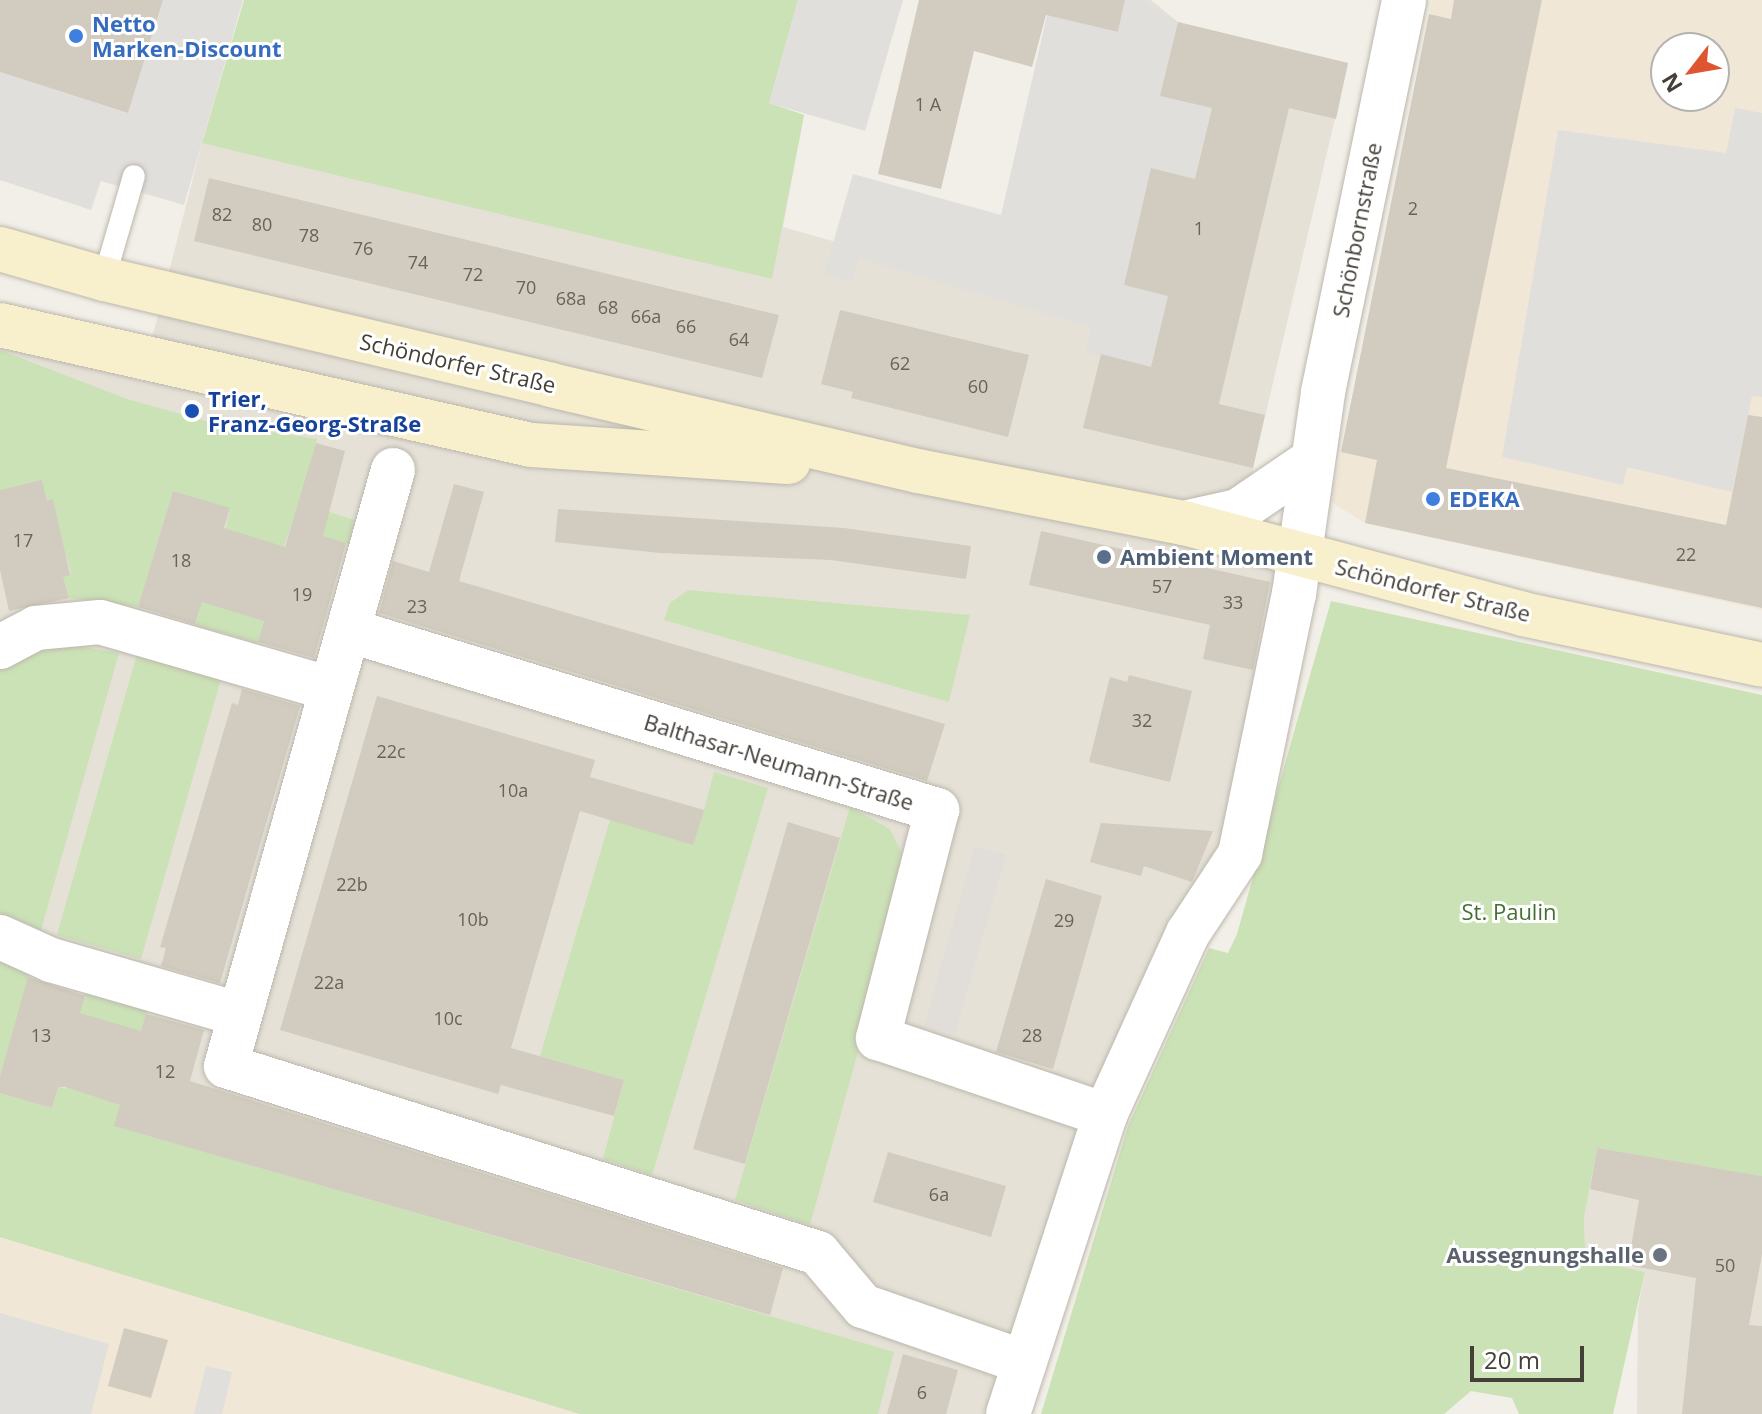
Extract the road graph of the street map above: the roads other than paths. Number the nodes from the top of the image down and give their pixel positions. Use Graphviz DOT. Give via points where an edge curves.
graph roads {
  1 [pos="1404,0"];
  2 [pos="134,176"];
  3 [pos="0,249"];
  4 [pos="104,279"];
  5 [pos="0,325"];
  6 [pos="551,385"];
  7 [pos="531,445"];
  8 [pos="1311,461"];
  9 [pos="393,470"];
  10 [pos="918,471"];
  11 [pos="1184,523"];
  12 [pos="1297,551"];
  13 [pos="351,631"];
  14 [pos="0,647"];
  15 [pos="1762,665"];
  16 [pos="331,689"];
  17 [pos="0,937"];
  18 [pos="238,1014"];
  19 [pos="1105,1115"];
  20 [pos="1024,1362"];
  21 [pos="1008,1414"];
  1 -- 8 [label="street, Schönbornstraße"];
  2 -- 4 [label="lane"];
  3 -- 4 [label="main road, Schöndorfer Straße"];
  4 -- 6 [label="main road, Schöndorfer Straße"];
  5 -- 7 [label="main road, Schöndorfer Straße"];
  6 -- 7 [label="main road" via="563,406 558,427"];
  6 -- 10 [label="main road, Schöndorfer Straße"];
  7 -- 10 [label="main road, Schöndorfer Straße"];
  8 -- 11 [label="street" via="1238,511"];
  8 -- 12 [label="street, Schönbornstraße"];
  9 -- 13 [label="street"];
  10 -- 11 [label="main road, Schöndorfer Straße"];
  11 -- 12 [label="main road, Schöndorfer Straße"];
  12 -- 15 [label="main road, Schöndorfer Straße" via="1349,571 1523,614"];
  12 -- 19 [label="street" via="1294,594 1240,854 1188,933"];
  13 -- 16 [label="street"];
  13 -- 19 [label="street, Balthasar-Neumann-Straße" via="937,810 878,1038"];
  14 -- 16 [label="street" via="36,628 100,622"];
  16 -- 18 [label="street"];
  17 -- 18 [label="street" via="51,960"];
  18 -- 20 [label="street" via="226,1066 818,1253 863,1306"];
  19 -- 20 [label="street"];
  20 -- 21 [label="street"];
}
